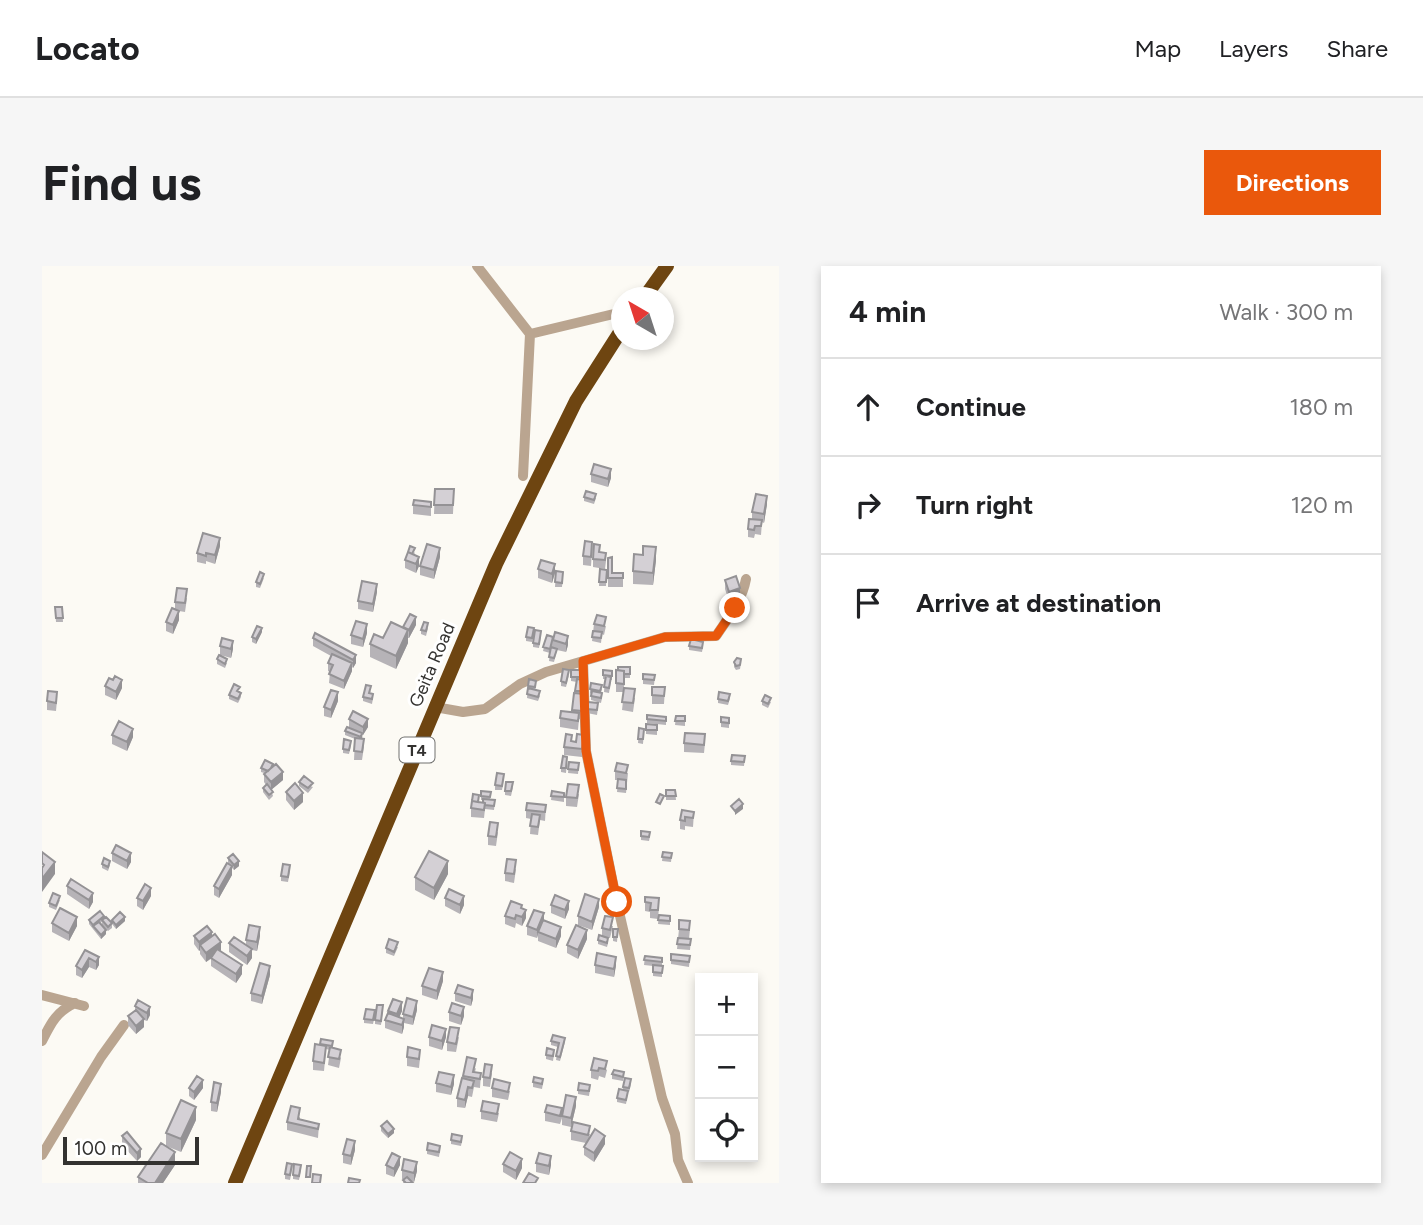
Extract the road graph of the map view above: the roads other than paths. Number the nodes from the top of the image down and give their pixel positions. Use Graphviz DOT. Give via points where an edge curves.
graph roads {
  1 [pos="477,266"];
  2 [pos="667,266"];
  3 [pos="652,287"];
  4 [pos="611,314"];
  5 [pos="530,334"];
  6 [pos="611,345"];
  7 [pos="523,476"];
  8 [pos="746,579"];
  9 [pos="583,661"];
  10 [pos="435,707"];
  11 [pos="42,995"];
  12 [pos="124,1026"];
  13 [pos="42,1041"];
  14 [pos="42,1155"];
  15 [pos="235,1183"];
  16 [pos="688,1183"];
  1 -- 5 [label="street"];
  2 -- 3 [label="highway"];
  4 -- 5 [label="street"];
  5 -- 7 [label="street"];
  6 -- 10 [label="highway, Geita Road / T4" via="576,401 496,564"];
  8 -- 9 [label="street" via="735,608 716,636 665,637"];
  9 -- 10 [label="street" via="520,684 485,709 463,712"];
  9 -- 16 [label="street" via="586,751 601,833 662,1098"];
  10 -- 15 [label="highway, Geita Road / T4"];
  11 -- 13 [label="street" via="80,1004 64,1008"];
  12 -- 14 [label="street"];
}
